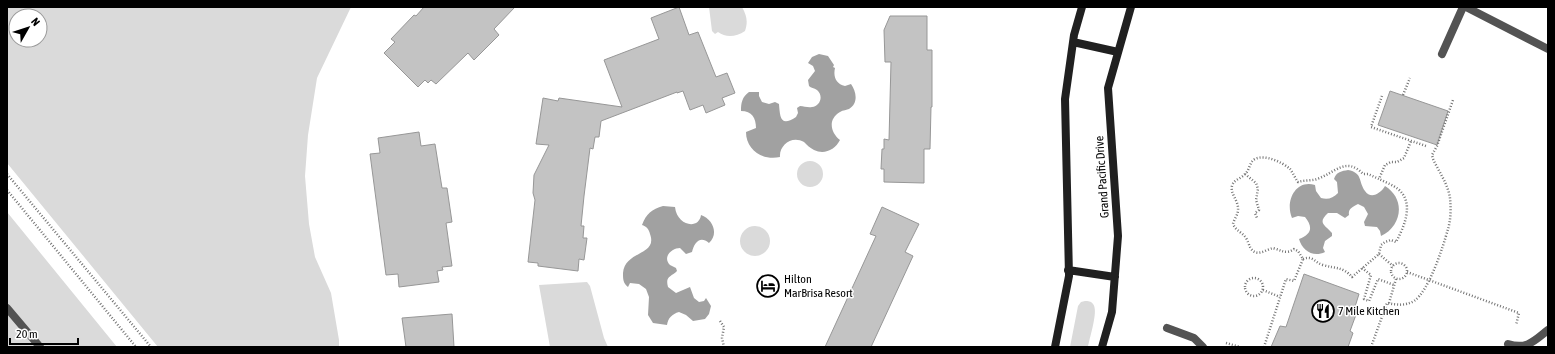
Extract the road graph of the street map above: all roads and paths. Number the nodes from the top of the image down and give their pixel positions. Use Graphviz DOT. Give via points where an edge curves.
graph roads {
  1 [pos="1082,7"];
  2 [pos="1131,7"];
  3 [pos="1464,7"];
  4 [pos="1073,42"];
  5 [pos="1548,49"];
  6 [pos="1118,52"];
  7 [pos="1442,54"];
  8 [pos="1410,78"];
  9 [pos="1382,96"];
  10 [pos="1403,96"];
  11 [pos="1453,100"];
  12 [pos="1410,141"];
  13 [pos="1426,146"];
  14 [pos="7,174"];
  15 [pos="1245,174"];
  16 [pos="1379,179"];
  17 [pos="7,190"];
  18 [pos="1257,218"];
  19 [pos="1379,254"];
  20 [pos="1302,259"];
  21 [pos="1393,266"];
  22 [pos="1362,268"];
  23 [pos="1068,270"];
  24 [pos="1407,272"];
  25 [pos="1115,277"];
  26 [pos="1396,279"];
  27 [pos="1429,281"];
  28 [pos="1394,285"];
  29 [pos="1263,290"];
  30 [pos="1280,297"];
  31 [pos="1389,303"];
  32 [pos="7,308"];
  33 [pos="720,321"];
  34 [pos="1516,326"];
  35 [pos="1167,328"];
  36 [pos="1548,330"];
  37 [pos="1226,343"];
  38 [pos="1508,344"];
  39 [pos="40,347"];
  40 [pos="136,347"];
  41 [pos="151,347"];
  42 [pos="724,347"];
  43 [pos="1055,347"];
  44 [pos="1102,347"];
  45 [pos="1203,347"];
  46 [pos="1240,347"];
  47 [pos="1264,347"];
  48 [pos="1371,347"];
  1 -- 4 [label="street"];
  2 -- 6 [label="street, Grand Pacific Drive"];
  3 -- 5 [label="lane"];
  3 -- 7 [label="lane"];
  4 -- 6 [label="street"];
  4 -- 23 [label="street" via="1065,99"];
  6 -- 25 [label="street, Grand Pacific Drive" via="1108,88 1118,236"];
  8 -- 10 [label="path"];
  9 -- 12 [label="path" via="1371,127"];
  11 -- 27 [label="path" via="1432,155 1446,184 1450,197 1450,213 1448,228"];
  12 -- 13 [label="path"];
  12 -- 16 [label="path" via="1404,158 1385,165"];
  14 -- 41 [label="path"];
  15 -- 16 [label="path" via="1251,162 1262,158 1283,164 1298,182 1320,178 1344,166 1352,166 1363,174"];
  15 -- 18 [label="path" via="1256,183 1258,189 1256,200 1259,207 1255,216"];
  15 -- 20 [label="path" via="1232,184 1238,211 1233,224 1235,229 1246,238 1256,253 1273,248 1284,252 1294,249"];
  16 -- 19 [label="path" via="1399,190 1407,207 1402,231 1396,242 1385,242 1381,245"];
  17 -- 40 [label="path"];
  19 -- 21 [label="path"];
  19 -- 22 [label="path"];
  20 -- 22 [label="path" via="1311,258 1321,265 1344,270 1352,277"];
  20 -- 30 [label="path" via="1294,281 1286,279"];
  21 -- 24 [label="path" via="1397,263 1402,264"];
  21 -- 26 [label="path" via="1391,273"];
  22 -- 28 [label="path" via="1371,275 1364,299 1369,300 1378,279"];
  23 -- 25 [label="street"];
  23 -- 43 [label="street"];
  24 -- 26 [label="path" via="1402,279"];
  24 -- 27 [label="path"];
  25 -- 44 [label="street, Grand Pacific Drive" via="1112,312"];
  26 -- 28 [label="path"];
  27 -- 31 [label="path" via="1422,294 1413,301 1403,305"];
  27 -- 34 [label="path" via="1519,313"];
  28 -- 31 [label="path"];
  29 -- 29 [label="path" via="1257,296 1251,296 1247,292 1246,284 1250,279 1256,279 1263,284"];
  29 -- 30 [label="path"];
  30 -- 47 [label="path"];
  31 -- 48 [label="path"];
  32 -- 39 [label="lane"];
  33 -- 42 [label="path" via="724,327"];
  35 -- 45 [label="lane" via="1194,338"];
  36 -- 38 [label="lane" via="1532,344"];
  37 -- 46 [label="path"];
}
